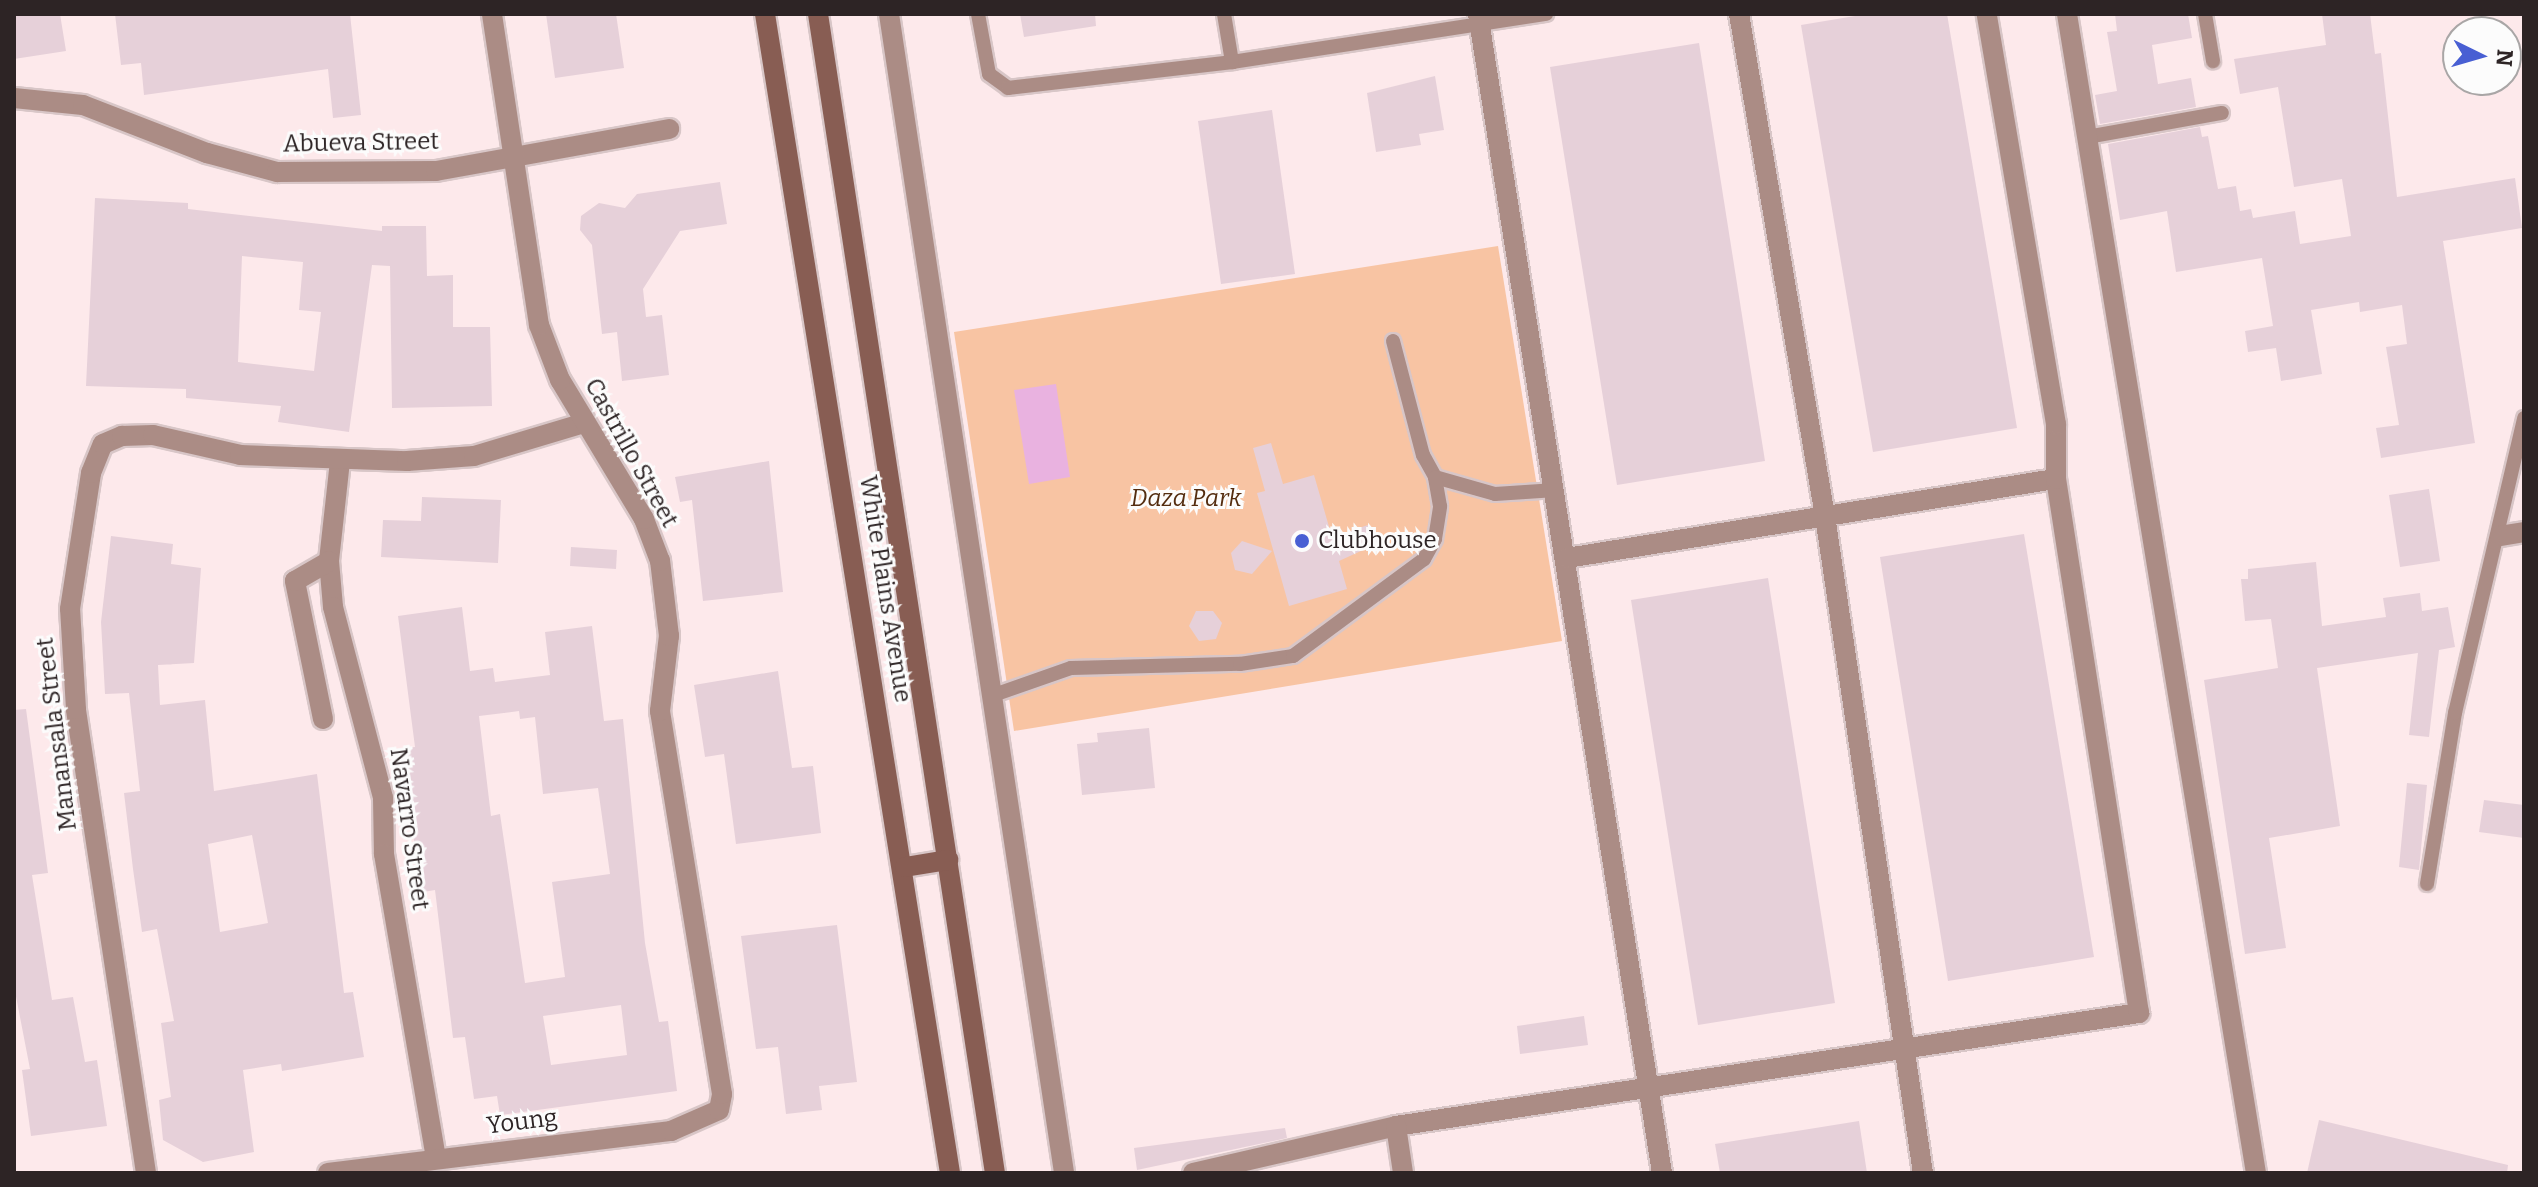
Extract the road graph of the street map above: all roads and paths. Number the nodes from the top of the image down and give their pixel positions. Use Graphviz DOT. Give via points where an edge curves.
graph roads {
  1 [pos="492,14"];
  2 [pos="765,14"];
  3 [pos="818,14"];
  4 [pos="889,14"];
  5 [pos="978,14"];
  6 [pos="1224,14"];
  7 [pos="1546,14"];
  8 [pos="1739,14"];
  9 [pos="1987,14"];
  10 [pos="2067,14"];
  11 [pos="2205,14"];
  12 [pos="1478,20"];
  13 [pos="2213,61"];
  14 [pos="1232,62"];
  15 [pos="14,98"];
  16 [pos="2222,113"];
  17 [pos="669,129"];
  18 [pos="2087,137"];
  19 [pos="514,157"];
  20 [pos="1393,341"];
  21 [pos="2524,418"];
  22 [pos="584,423"];
  23 [pos="340,461"];
  24 [pos="1435,477"];
  25 [pos="2056,479"];
  26 [pos="1556,490"];
  27 [pos="1825,516"];
  28 [pos="2524,532"];
  29 [pos="2500,536"];
  30 [pos="1567,558"];
  31 [pos="329,561"];
  32 [pos="991,696"];
  33 [pos="323,719"];
  34 [pos="948,860"];
  35 [pos="905,867"];
  36 [pos="2427,884"];
  37 [pos="1903,1051"];
  38 [pos="1648,1088"];
  39 [pos="719,1110"];
  40 [pos="1396,1126"];
  41 [pos="436,1158"];
  42 [pos="146,1173"];
  43 [pos="328,1173"];
  44 [pos="950,1173"];
  45 [pos="995,1173"];
  46 [pos="1064,1173"];
  47 [pos="1193,1173"];
  48 [pos="1403,1173"];
  49 [pos="1662,1173"];
  50 [pos="1923,1173"];
  51 [pos="2256,1173"];
  1 -- 19 [label="street, Castrillo Street"];
  2 -- 35 [label="street, White Plains Avenue"];
  3 -- 34 [label="street, White Plains Avenue"];
  4 -- 32 [label="street"];
  5 -- 14 [label="lane" via="989,74 1008,88"];
  6 -- 14 [label="lane"];
  7 -- 12 [label="lane"];
  8 -- 27 [label="street"];
  9 -- 25 [label="street" via="2056,424"];
  10 -- 18 [label="street"];
  11 -- 13 [label="lane"];
  12 -- 14 [label="lane"];
  12 -- 26 [label="street"];
  15 -- 19 [label="street, Abueva Street" via="83,105 207,153 277,172 436,171"];
  16 -- 18 [label="lane"];
  17 -- 19 [label="street, Abueva Street"];
  18 -- 51 [label="street"];
  19 -- 22 [label="street, Castrillo Street" via="539,325"];
  20 -- 24 [label="lane" via="1423,455"];
  21 -- 29 [label="lane"];
  22 -- 23 [label="street, Manansala Street" via="474,456"];
  22 -- 39 [label="street, Castrillo Street" via="644,519 660,561 669,636 660,711 722,1094"];
  23 -- 31 [label="street, Navarro Street"];
  23 -- 42 [label="street, Manansala Street" via="240,455 153,435 122,436 103,444 91,473 70,609 76,709"];
  24 -- 26 [label="lane" via="1495,494"];
  24 -- 32 [label="lane" via="1440,506 1435,539 1424,559 1293,656 1240,664 1071,668"];
  25 -- 27 [label="street"];
  25 -- 37 [label="street" via="2139,1013"];
  26 -- 30 [label="street"];
  27 -- 30 [label="street"];
  27 -- 37 [label="street"];
  28 -- 29 [label="street"];
  29 -- 36 [label="lane" via="2455,713"];
  30 -- 38 [label="street"];
  31 -- 33 [label="street" via="295,581"];
  31 -- 41 [label="street, Navarro Street" via="333,607 383,798 384,854"];
  32 -- 46 [label="street"];
  34 -- 35 [label="street"];
  34 -- 45 [label="street, White Plains Avenue"];
  35 -- 44 [label="street, White Plains Avenue"];
  37 -- 38 [label="street"];
  37 -- 50 [label="street"];
  38 -- 40 [label="street"];
  38 -- 49 [label="street"];
  39 -- 41 [label="street, Young" via="671,1131"];
  40 -- 47 [label="street"];
  40 -- 48 [label="street"];
  41 -- 43 [label="street, Young"];
}
